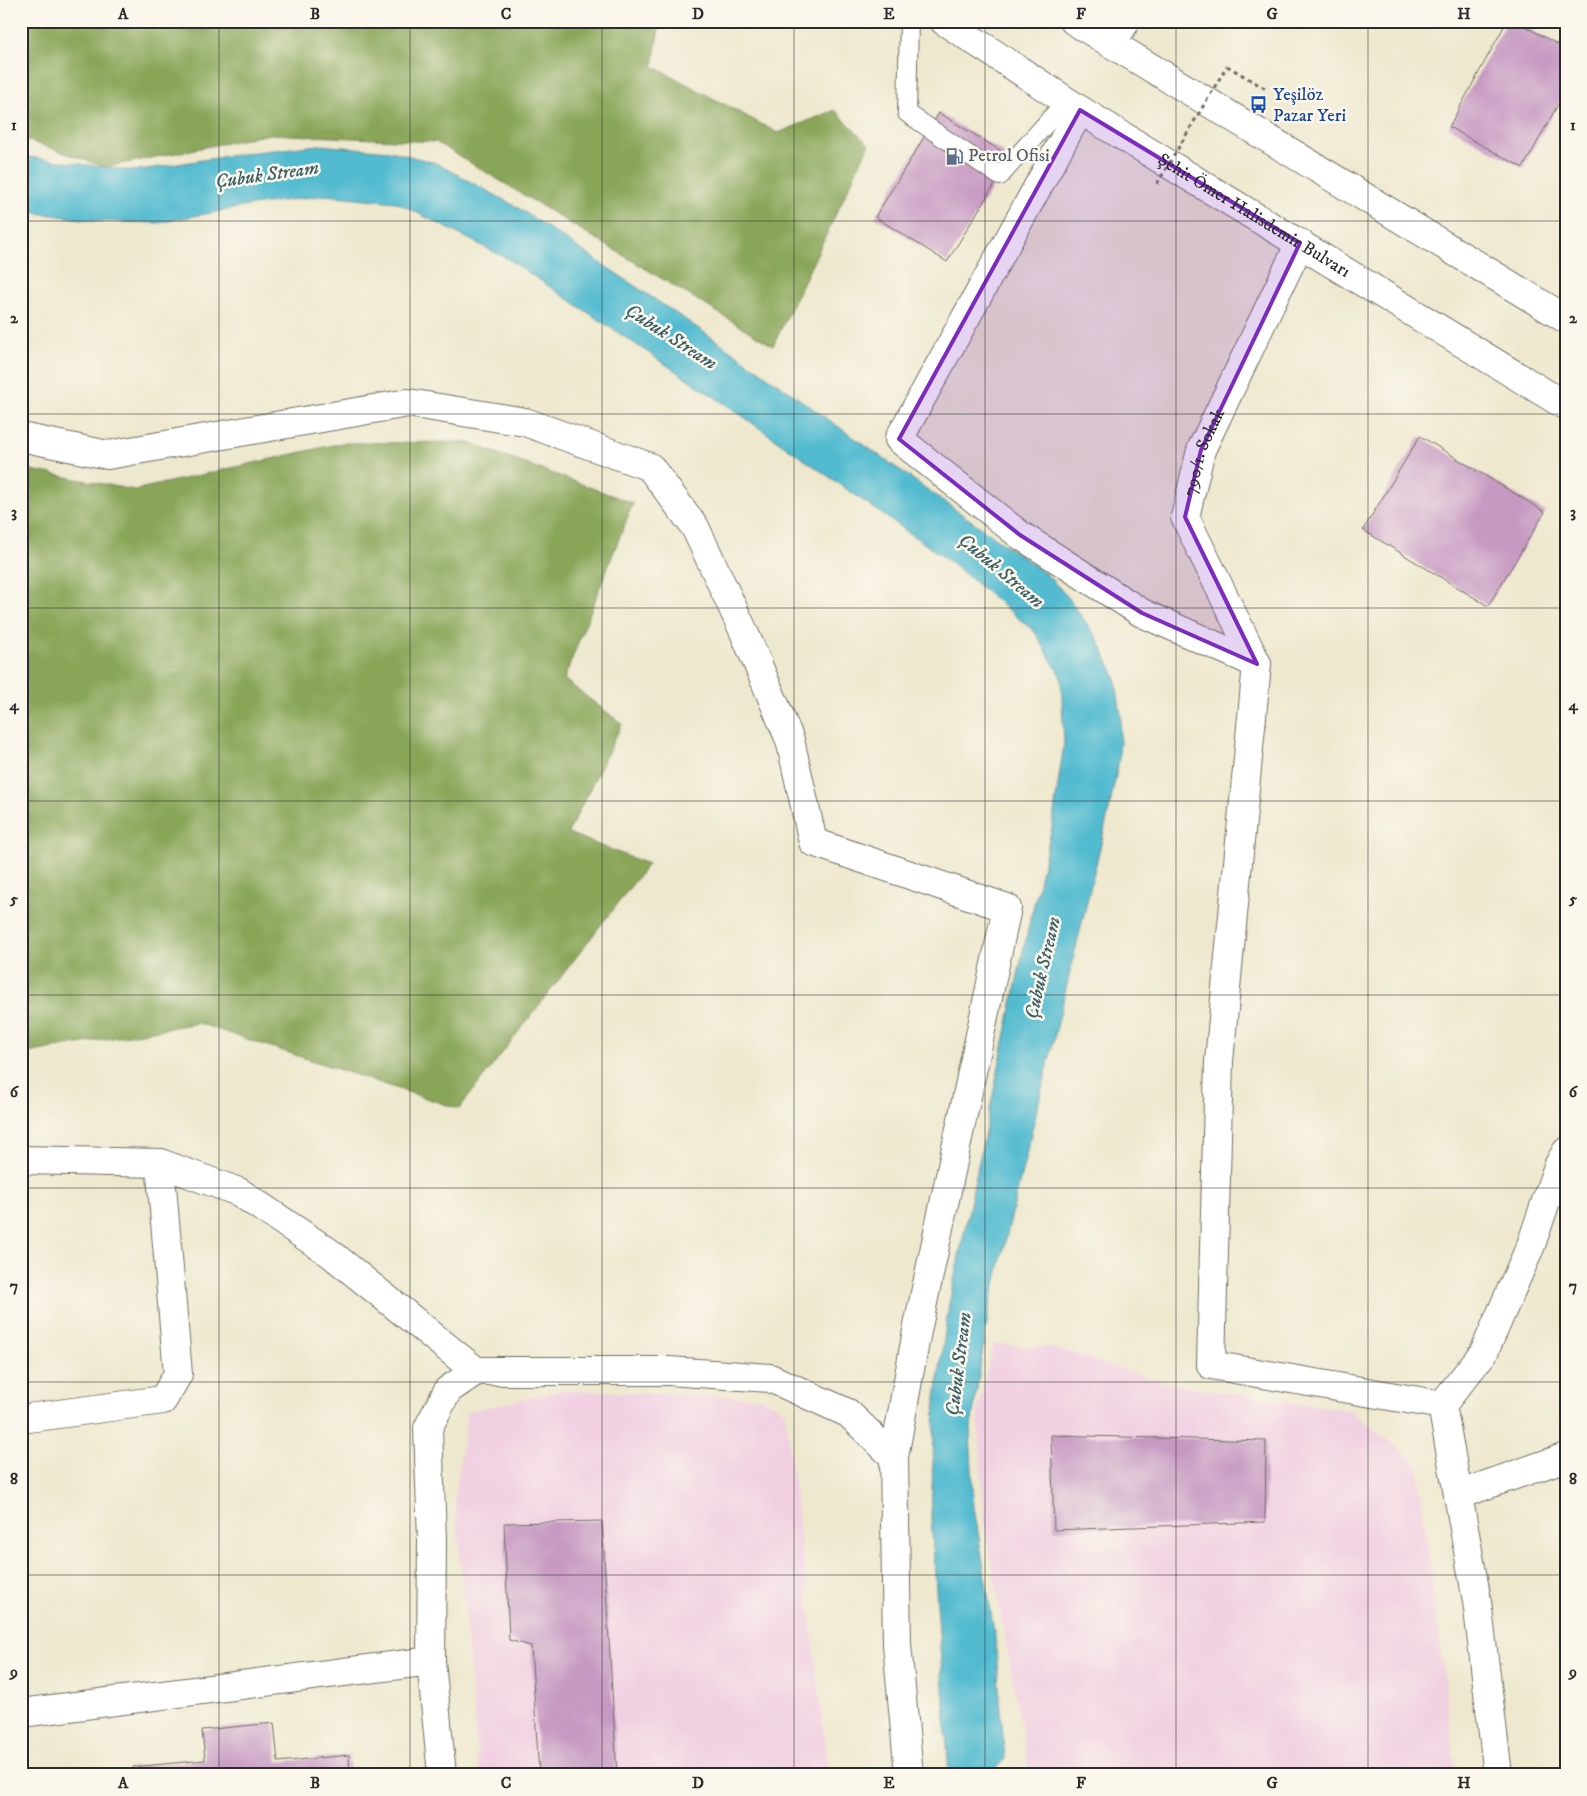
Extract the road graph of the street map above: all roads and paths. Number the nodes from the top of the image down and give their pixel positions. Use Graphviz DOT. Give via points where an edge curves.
graph roads {
  1 [pos="909,21"];
  2 [pos="944,21"];
  3 [pos="1074,21"];
  4 [pos="1126,21"];
  5 [pos="1111,44"];
  6 [pos="1266,89"];
  7 [pos="1073,105"];
  8 [pos="1157,184"];
  9 [pos="1300,243"];
  10 [pos="1566,319"];
  11 [pos="1566,406"];
  12 [pos="21,437"];
  13 [pos="1257,664"];
  14 [pos="1566,1152"];
  15 [pos="21,1160"];
  16 [pos="160,1163"];
  17 [pos="476,1371"];
  18 [pos="1442,1405"];
  19 [pos="21,1419"];
  20 [pos="894,1457"];
  21 [pos="1566,1457"];
  22 [pos="1458,1495"];
  23 [pos="431,1661"];
  24 [pos="21,1713"];
  25 [pos="442,1775"];
  26 [pos="909,1775"];
  27 [pos="1498,1775"];
  1 -- 7 [label="lane" via="907,113 1000,176"];
  2 -- 7 [label="main road, Şehit Ömer Halisdemir Bulvarı"];
  3 -- 5 [label="main road"];
  4 -- 5 [label="main road"];
  5 -- 10 [label="main road"];
  6 -- 8 [label="path, bridge" via="1227,66"];
  7 -- 9 [label="main road, Şehit Ömer Halisdemir Bulvarı"];
  7 -- 13 [label="main road" via="899,439 1020,535 1142,613"];
  9 -- 11 [label="main road, Şehit Ömer Halisdemir Bulvarı"];
  9 -- 13 [label="main road, 790/1. Sokak" via="1202,450 1185,517"];
  12 -- 20 [label="main road" via="108,455 408,403 525,422 650,467 695,527 744,632 790,740 813,842 1007,908 917,1331"];
  13 -- 18 [label="main road" via="1219,1061 1211,1365"];
  14 -- 18 [label="main road" via="1558,1166 1531,1245 1484,1352"];
  15 -- 16 [label="main road"];
  16 -- 17 [label="main road" via="239,1192 330,1253"];
  16 -- 19 [label="main road" via="178,1374 163,1400"];
  17 -- 20 [label="main road" via="669,1371 770,1378 848,1413"];
  17 -- 23 [label="main road" via="448,1390 428,1428 432,1539"];
  18 -- 22 [label="main road"];
  20 -- 26 [label="main road" via="898,1644"];
  21 -- 22 [label="main road"];
  22 -- 27 [label="main road" via="1477,1601"];
  23 -- 24 [label="main road"];
  23 -- 25 [label="main road"];
}
